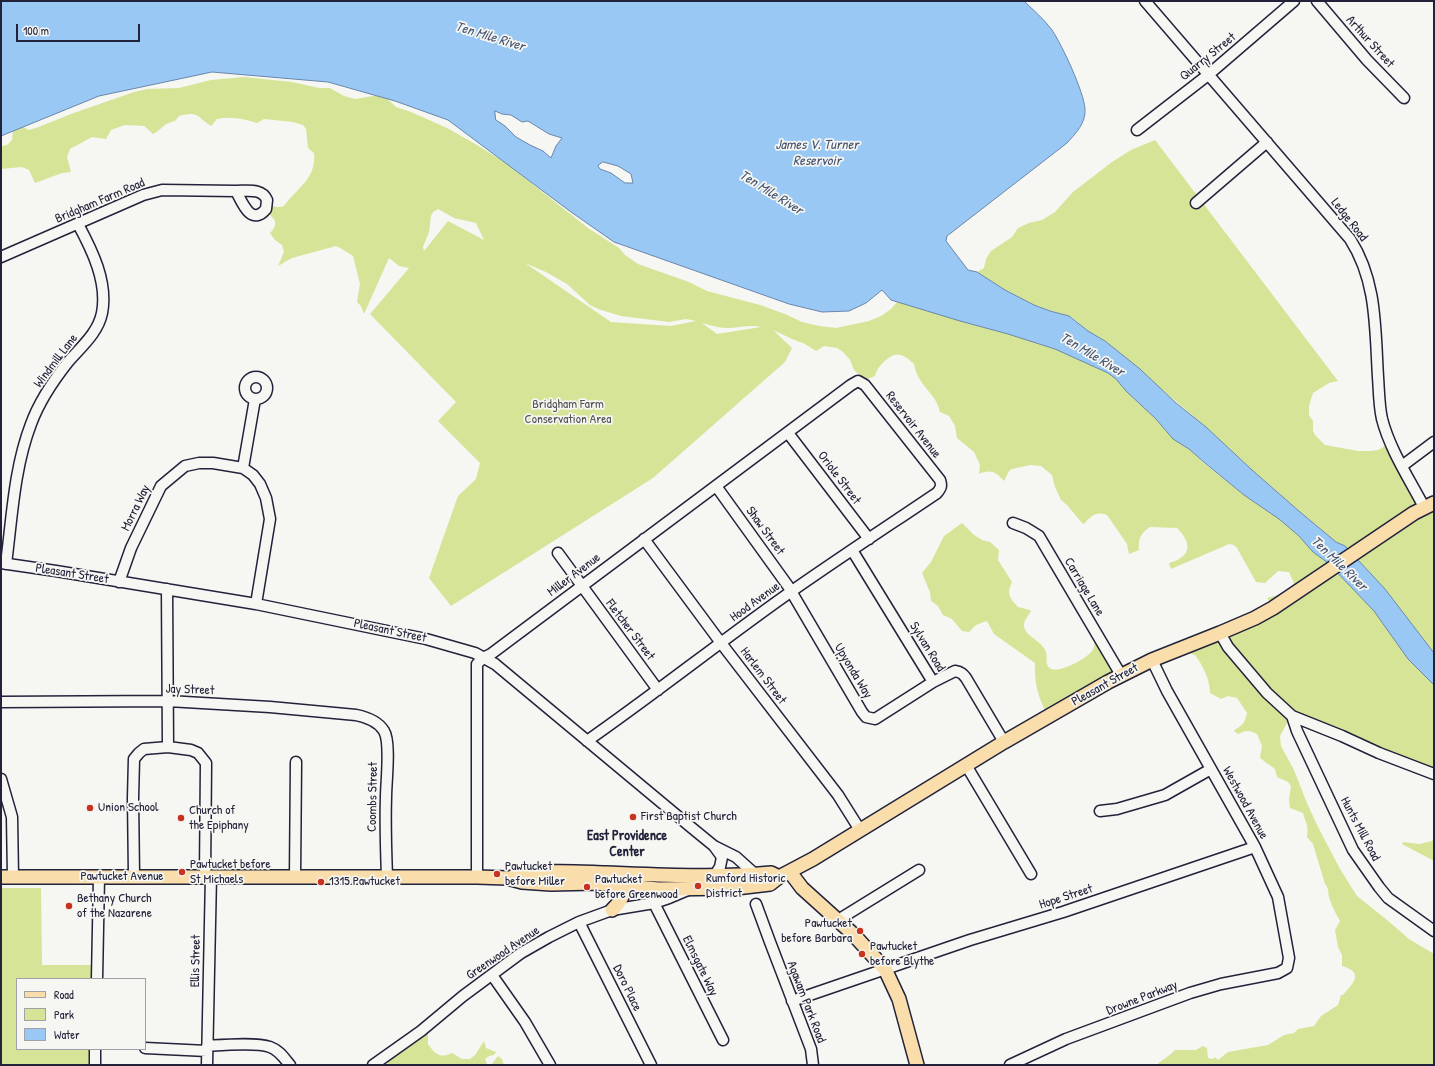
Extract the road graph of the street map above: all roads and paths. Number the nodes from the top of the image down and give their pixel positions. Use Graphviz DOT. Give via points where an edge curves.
graph roads {
  1 [pos="1294,1"];
  2 [pos="1317,1"];
  3 [pos="1149,2"];
  4 [pos="1208,75"];
  5 [pos="1404,98"];
  6 [pos="1137,130"];
  7 [pos="1267,142"];
  8 [pos="236,191"];
  9 [pos="1196,204"];
  10 [pos="78,224"];
  11 [pos="1,257"];
  12 [pos="858,381"];
  13 [pos="255,399"];
  14 [pos="788,432"];
  15 [pos="1434,442"];
  16 [pos="1402,466"];
  17 [pos="243,468"];
  18 [pos="716,486"];
  19 [pos="941,489"];
  20 [pos="1429,505"];
  21 [pos="1013,523"];
  22 [pos="644,539"];
  23 [pos="869,539"];
  24 [pos="852,550"];
  25 [pos="558,553"];
  26 [pos="4,564"];
  27 [pos="119,582"];
  28 [pos="582,586"];
  29 [pos="167,589"];
  30 [pos="791,592"];
  31 [pos="256,604"];
  32 [pos="1220,633"];
  33 [pos="721,643"];
  34 [pos="483,658"];
  35 [pos="1152,660"];
  36 [pos="1121,675"];
  37 [pos="933,682"];
  38 [pos="658,690"];
  39 [pos="1,702"];
  40 [pos="168,702"];
  41 [pos="1292,716"];
  42 [pos="376,722"];
  43 [pos="586,741"];
  44 [pos="1004,742"];
  45 [pos="168,747"];
  46 [pos="296,762"];
  47 [pos="966,765"];
  48 [pos="1211,769"];
  49 [pos="1434,774"];
  50 [pos="1,779"];
  51 [pos="1100,810"];
  52 [pos="860,830"];
  53 [pos="714,846"];
  54 [pos="1255,847"];
  55 [pos="919,870"];
  56 [pos="756,874"];
  57 [pos="785,874"];
  58 [pos="1031,874"];
  59 [pos="715,875"];
  60 [pos="134,876"];
  61 [pos="208,876"];
  62 [pos="7,877"];
  63 [pos="99,877"];
  64 [pos="295,877"];
  65 [pos="387,877"];
  66 [pos="477,877"];
  67 [pos="627,880"];
  68 [pos="688,890"];
  69 [pos="654,903"];
  70 [pos="756,904"];
  71 [pos="612,910"];
  72 [pos="838,920"];
  73 [pos="579,922"];
  74 [pos="1434,931"];
  75 [pos="1287,968"];
  76 [pos="884,969"];
  77 [pos="492,975"];
  78 [pos="97,978"];
  79 [pos="792,1001"];
  80 [pos="723,1040"];
  81 [pos="146,1048"];
  82 [pos="207,1048"];
  83 [pos="95,1050"];
  84 [pos="379,1063"];
  85 [pos="95,1065"];
  86 [pos="207,1065"];
  87 [pos="290,1065"];
  88 [pos="550,1065"];
  89 [pos="651,1065"];
  90 [pos="813,1065"];
  91 [pos="917,1065"];
  92 [pos="1010,1065"];
  1 -- 4 [label="street, Quarry Street"];
  2 -- 5 [label="street, Arthur Street" via="1367,60"];
  3 -- 4 [label="street, Ledge Road"];
  4 -- 6 [label="street, Quarry Street"];
  4 -- 7 [label="street, Ledge Road"];
  7 -- 9 [label="street"];
  7 -- 16 [label="street, Ledge Road" via="1350,239 1361,259 1373,301 1382,419"];
  8 -- 10 [label="street, Bridgham Farm Road" via="162,190 144,195"];
  10 -- 11 [label="street, Bridgham Farm Road"];
  10 -- 26 [label="street, Windmill Lane" via="98,267 103,296 102,314 90,338 52,384 31,423 21,452"];
  12 -- 14 [label="street, Miller Avenue"];
  12 -- 19 [label="street, Reservoir Avenue" via="866,385 940,480"];
  13 -- 17 [label="street"];
  14 -- 18 [label="street, Miller Avenue"];
  14 -- 23 [label="street, Oriole Street"];
  15 -- 16 [label="street"];
  16 -- 20 [label="street, Ledge Road"];
  17 -- 27 [label="street, Morra Way" via="213,463 185,466 161,486"];
  17 -- 31 [label="street" via="260,484 270,518"];
  18 -- 22 [label="street, Miller Avenue"];
  18 -- 30 [label="street, Shaw Street"];
  19 -- 23 [label="street, Hood Avenue"];
  20 -- 32 [label="main road, Pleasant Street" via="1273,608"];
  21 -- 36 [label="street, Carriage Lane" via="1039,536"];
  22 -- 28 [label="street, Miller Avenue"];
  22 -- 33 [label="street, Harlem Street"];
  23 -- 24 [label="street, Hood Avenue"];
  24 -- 30 [label="street, Hood Avenue"];
  24 -- 37 [label="street, Sylvan Road"];
  25 -- 28 [label="street, Fletcher Street"];
  26 -- 27 [label="street, Pleasant Street"];
  27 -- 29 [label="street, Pleasant Street"];
  28 -- 34 [label="street, Miller Avenue"];
  28 -- 38 [label="street, Fletcher Street"];
  29 -- 31 [label="street, Pleasant Street"];
  29 -- 40 [label="street"];
  30 -- 33 [label="street, Hood Avenue"];
  30 -- 37 [label="street, Upyonda Way" via="866,717 875,719"];
  31 -- 34 [label="street, Pleasant Street" via="426,639"];
  32 -- 35 [label="main road, Pleasant Street"];
  32 -- 41 [label="street, Hunts Mill Road" via="1228,647 1267,693"];
  33 -- 38 [label="street, Hood Avenue"];
  33 -- 52 [label="street, Harlem Street" via="838,795"];
  34 -- 43 [label="street, Pleasant Street" via="495,664"];
  34 -- 66 [label="street" via="477,664"];
  35 -- 36 [label="main road, Pleasant Street"];
  35 -- 48 [label="street, Westwood Avenue"];
  36 -- 44 [label="main road, Pleasant Street"];
  37 -- 44 [label="street, Sylvan Road" via="955,671 963,674"];
  38 -- 43 [label="street, Hood Avenue"];
  39 -- 40 [label="street, Jay Street"];
  40 -- 42 [label="street, Jay Street" via="270,706 356,715"];
  40 -- 45 [label="street"];
  41 -- 49 [label="street, Hunts Mill Road"];
  41 -- 74 [label="street, Hunts Mill Road" via="1353,850 1388,898"];
  42 -- 65 [label="street, Coombs Street" via="385,732 387,741"];
  43 -- 53 [label="street, Pleasant Street"];
  44 -- 47 [label="main road, Pleasant Street"];
  45 -- 60 [label="street, Ellis Street" via="144,749 134,759"];
  45 -- 61 [label="street, Ellis Street" via="191,750 198,753 206,763"];
  46 -- 64 [label="street"];
  47 -- 52 [label="main road, Pleasant Street"];
  47 -- 58 [label="street"];
  48 -- 51 [label="street" via="1165,795 1117,809"];
  48 -- 54 [label="street, Westwood Avenue"];
  50 -- 62 [label="street" via="12,816"];
  52 -- 57 [label="main road, Pleasant Street"];
  53 -- 56 [label="street, Pleasant Street" via="736,857"];
  53 -- 59 [label="street, Pleasant Street" via="722,857"];
  54 -- 75 [label="street, Westwood Avenue" via="1278,897 1289,958"];
  54 -- 76 [label="street, Hope Street"];
  55 -- 72 [label="street"];
  56 -- 57 [label="main road, Pawtucket Avenue"];
  56 -- 59 [label="main road, Pawtucket Avenue"];
  57 -- 68 [label="main road, Pawtucket Avenue" via="770,884"];
  57 -- 72 [label="main road"];
  59 -- 67 [label="main road, Pawtucket Avenue"];
  60 -- 61 [label="main road, Pawtucket Avenue"];
  60 -- 63 [label="main road, Pawtucket Avenue"];
  61 -- 64 [label="main road, Pawtucket Avenue"];
  61 -- 82 [label="street, Ellis Street"];
  62 -- 63 [label="main road, Pawtucket Avenue"];
  63 -- 78 [label="street"];
  64 -- 65 [label="main road, Pawtucket Avenue"];
  65 -- 66 [label="main road, Pawtucket Avenue"];
  66 -- 67 [label="main road, Pawtucket Avenue" via="552,884"];
  67 -- 68 [label="main road, Pawtucket Avenue" via="658,889"];
  67 -- 71 [label="main road" via="621,902"];
  68 -- 69 [label="street, Greenwood Avenue"];
  69 -- 71 [label="street, Greenwood Avenue"];
  69 -- 80 [label="street, Elmsgate Way"];
  70 -- 79 [label="street, Agawam Park Road"];
  71 -- 73 [label="street, Greenwood Avenue"];
  72 -- 76 [label="main road"];
  73 -- 77 [label="street, Greenwood Avenue" via="521,953"];
  73 -- 89 [label="street, Doro Place"];
  75 -- 92 [label="street, Drowne Parkway" via="1278,973 1190,993 1066,1039"];
  76 -- 79 [label="street, Hope Street"];
  76 -- 91 [label="main road" via="899,999"];
  77 -- 84 [label="street, Greenwood Avenue"];
  77 -- 88 [label="street" via="525,1022"];
  79 -- 90 [label="street, Agawam Park Road" via="811,1049"];
  81 -- 82 [label="street"];
  82 -- 86 [label="street, Ellis Street"];
  82 -- 87 [label="street" via="261,1045 277,1050"];
  83 -- 85 [label="street"];
}
